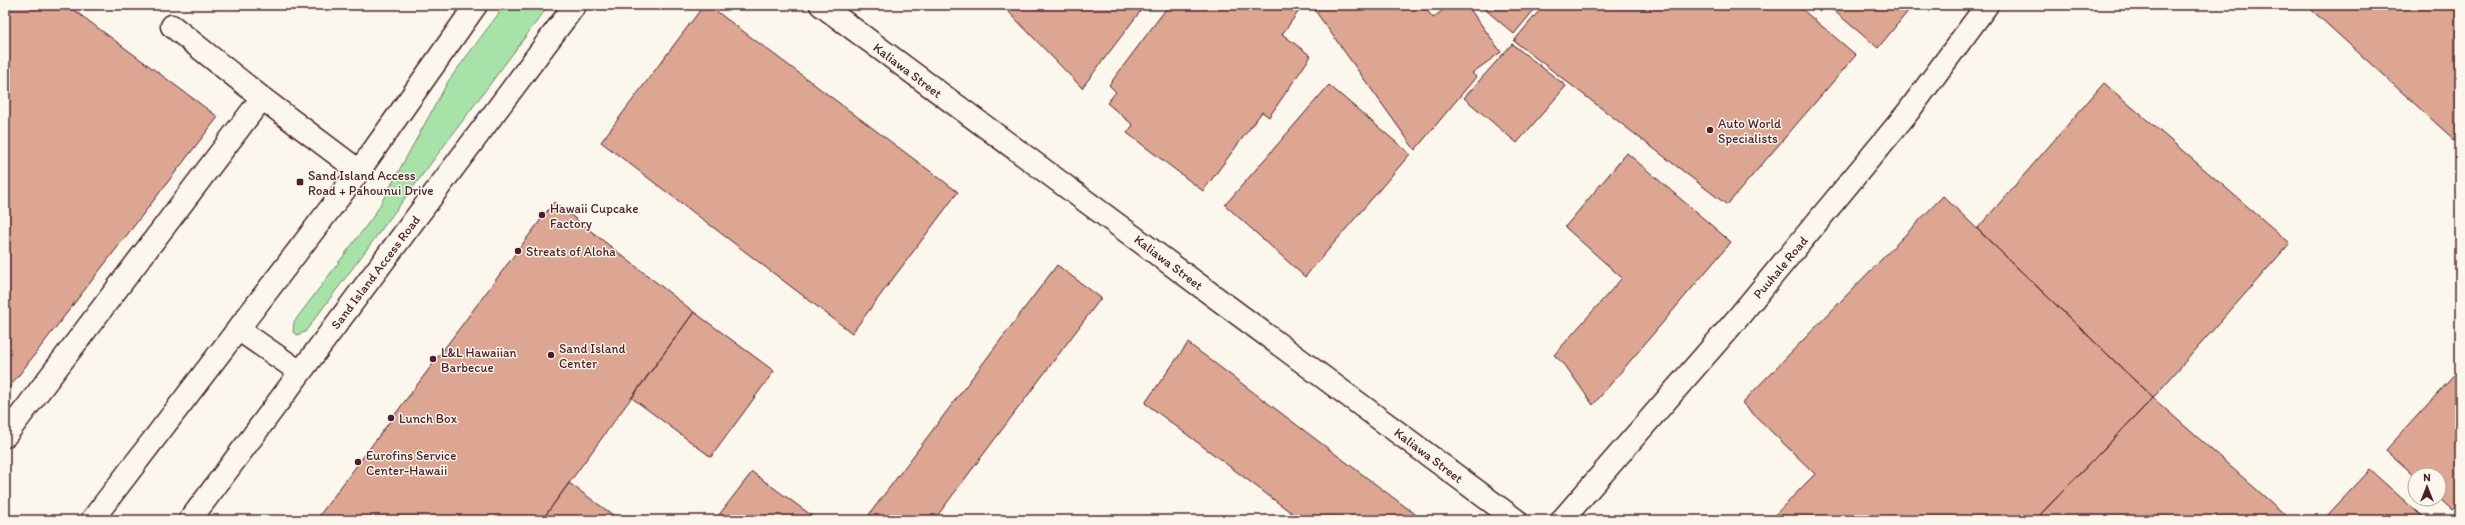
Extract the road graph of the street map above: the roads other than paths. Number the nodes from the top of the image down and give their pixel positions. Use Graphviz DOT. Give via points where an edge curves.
graph roads {
  1 [pos="476,5"];
  2 [pos="575,5"];
  3 [pos="821,5"];
  4 [pos="1987,5"];
  5 [pos="172,26"];
  6 [pos="262,98"];
  7 [pos="359,171"];
  8 [pos="238,329"];
  9 [pos="300,372"];
  10 [pos="5,436"];
  11 [pos="92,520"];
  12 [pos="190,520"];
  13 [pos="1516,520"];
  14 [pos="1562,520"];
  1 -- 7 [label="street"];
  2 -- 9 [label="street, Sand Island Access Road"];
  3 -- 13 [label="street, Kaliawa Street"];
  4 -- 14 [label="street, Puuhale Road" via="1898,124 1736,320"];
  5 -- 6 [label="street"];
  6 -- 7 [label="street"];
  6 -- 10 [label="street"];
  7 -- 8 [label="street"];
  8 -- 9 [label="street"];
  8 -- 11 [label="street"];
  9 -- 12 [label="street, Sand Island Access Road"];
}
